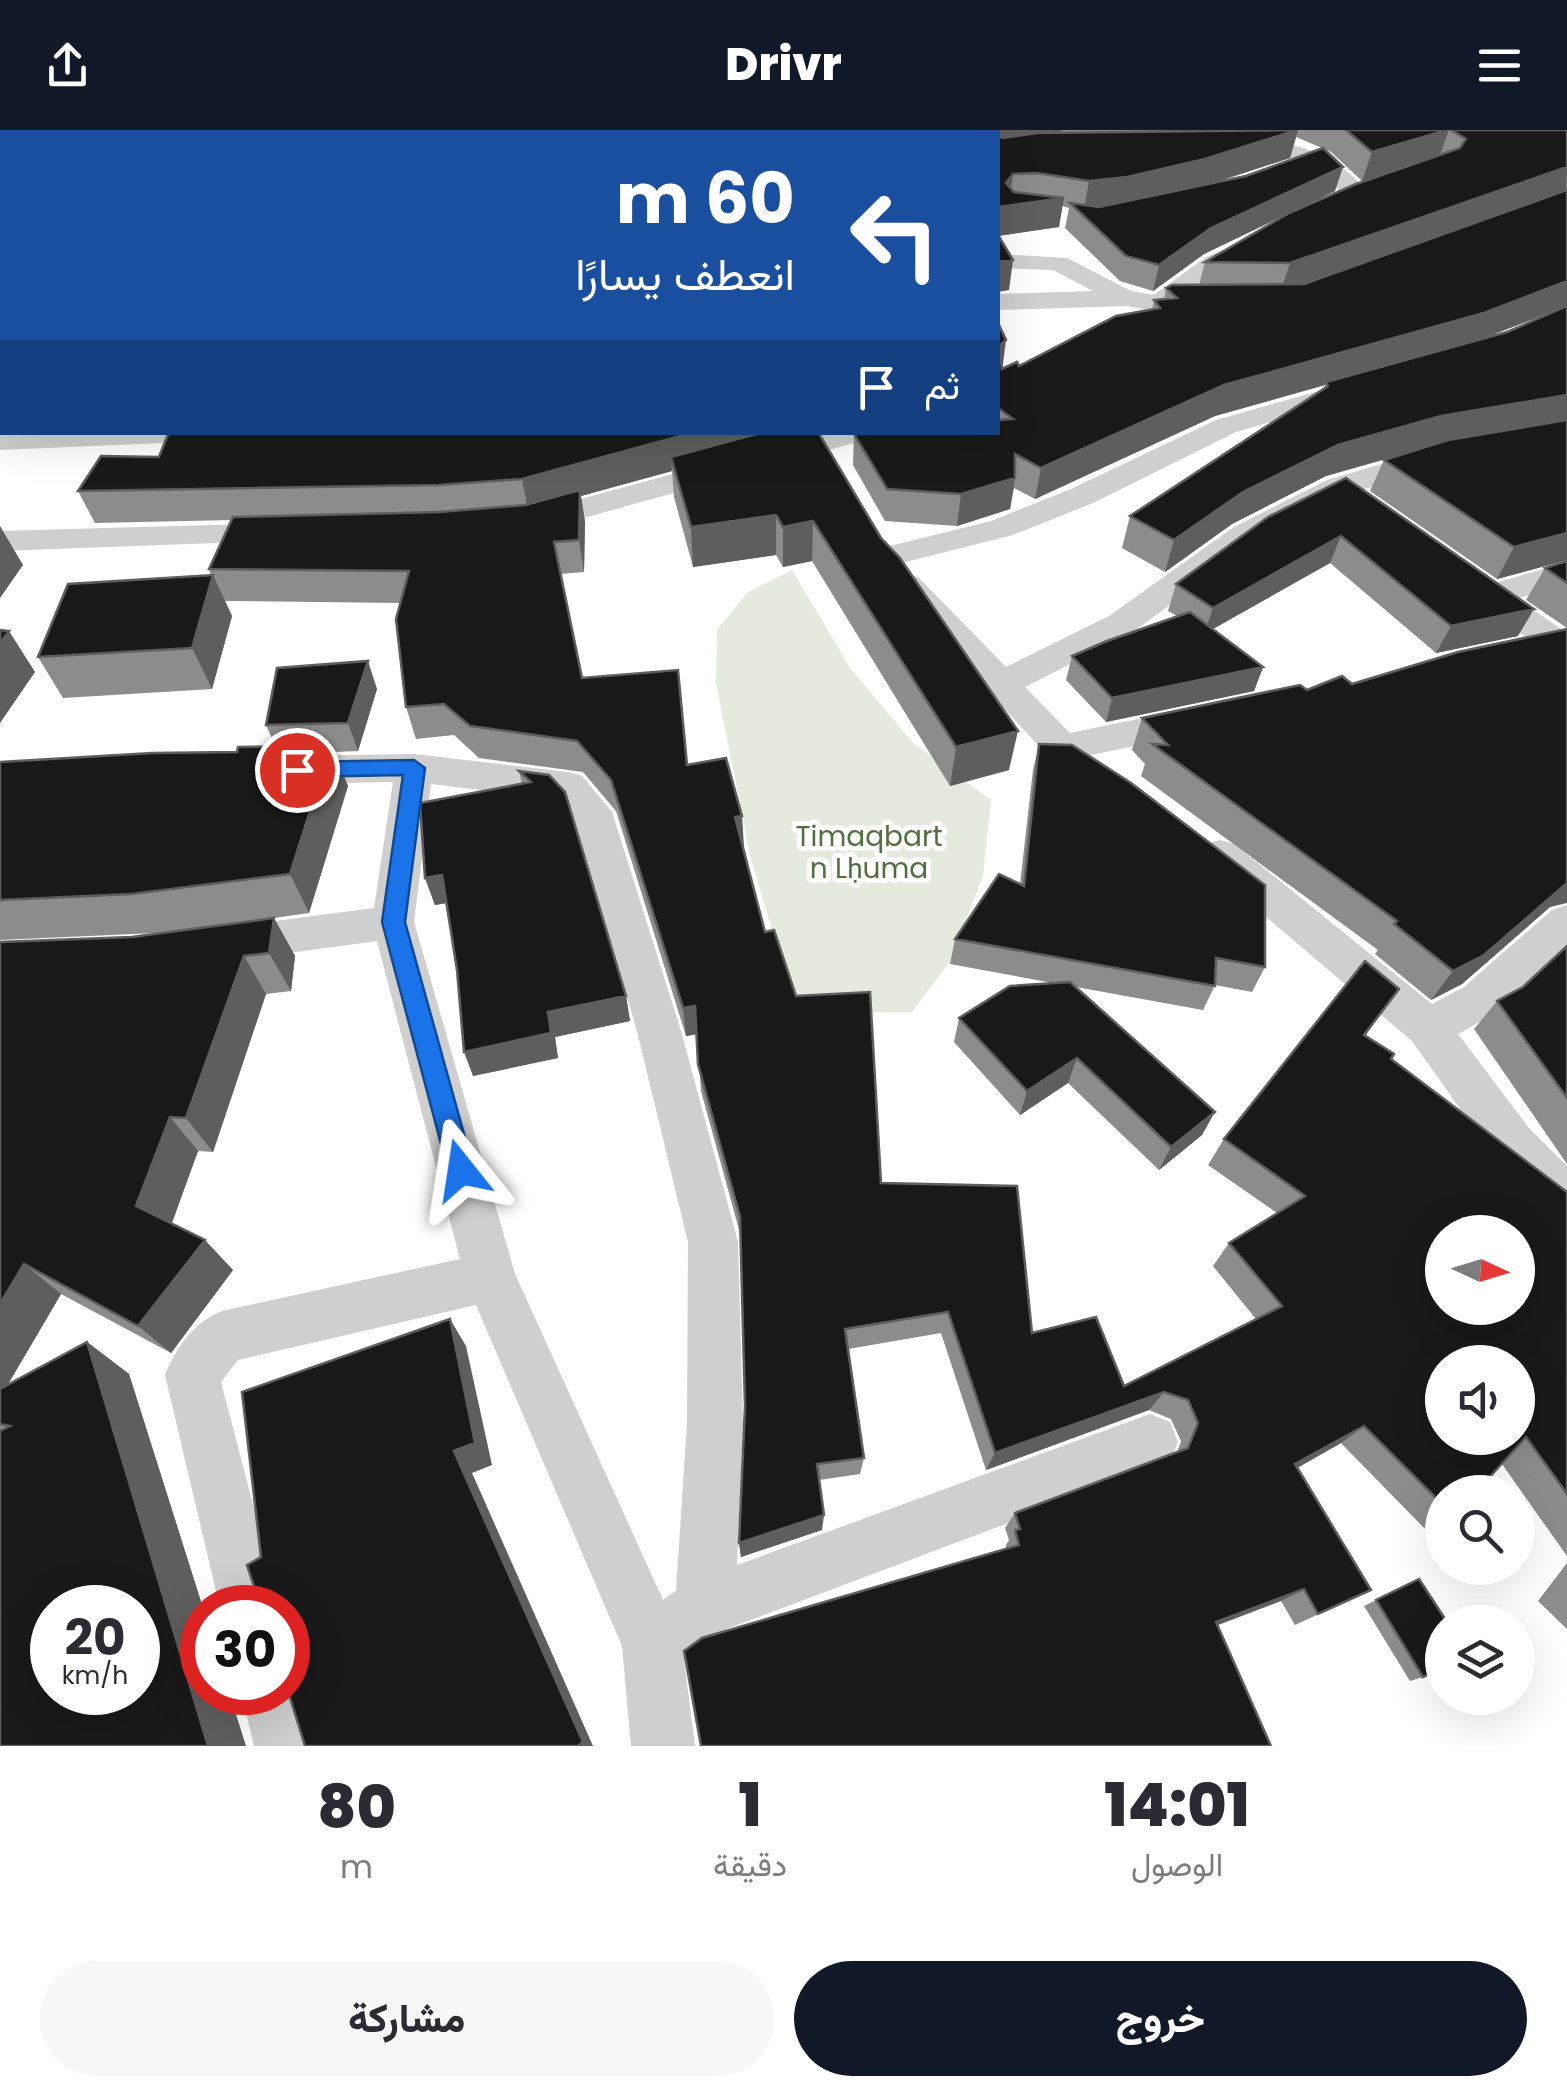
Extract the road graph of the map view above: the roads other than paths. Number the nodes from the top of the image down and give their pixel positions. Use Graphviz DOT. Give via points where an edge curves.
graph roads {
  1 [pos="1221,148"];
  2 [pos="1318,159"];
  3 [pos="1284,172"];
  4 [pos="1000,261"];
  5 [pos="1000,302"];
  6 [pos="1159,304"];
  7 [pos="1193,305"];
  8 [pos="1127,310"];
  9 [pos="1390,379"];
  10 [pos="139,435"];
  11 [pos="851,435"];
  12 [pos="0,441"];
  13 [pos="820,443"];
  14 [pos="1462,454"];
  15 [pos="838,476"];
  16 [pos="1338,486"];
  17 [pos="1369,508"];
  18 [pos="867,524"];
  19 [pos="496,526"];
  20 [pos="310,532"];
  21 [pos="0,541"];
  22 [pos="886,557"];
  23 [pos="1567,572"];
  24 [pos="1460,574"];
  25 [pos="1490,596"];
  26 [pos="1562,647"];
  27 [pos="1520,651"];
  28 [pos="1002,684"];
  29 [pos="1234,712"];
  30 [pos="1062,748"];
  31 [pos="414,768"];
  32 [pos="258,770"];
  33 [pos="1108,777"];
  34 [pos="1185,830"];
  35 [pos="393,922"];
  36 [pos="1567,922"];
  37 [pos="193,949"];
  38 [pos="1428,1028"];
  39 [pos="1567,1199"];
  40 [pos="490,1277"];
  41 [pos="1150,1442"];
  42 [pos="244,1585"];
  43 [pos="706,1607"];
  44 [pos="652,1644"];
  45 [pos="278,1715"];
  46 [pos="286,1746"];
  47 [pos="663,1746"];
  1 -- 2 [label="street" via="1276,145"];
  2 -- 3 [label="street"];
  2 -- 6 [label="street" via="1365,192 1215,262"];
  4 -- 8 [label="street" via="1058,263"];
  5 -- 8 [label="street"];
  6 -- 7 [label="street"];
  6 -- 8 [label="street"];
  9 -- 22 [label="street" via="1226,426 1002,528"];
  10 -- 12 [label="street"];
  11 -- 13 [label="street"];
  13 -- 15 [label="street"];
  13 -- 19 [label="street" via="530,523"];
  14 -- 16 [label="street"];
  16 -- 17 [label="street"];
  16 -- 28 [label="street" via="1245,534 1121,624"];
  18 -- 22 [label="street"];
  20 -- 21 [label="street"];
  22 -- 28 [label="street"];
  23 -- 25 [label="street"];
  24 -- 25 [label="street"];
  25 -- 26 [label="street"];
  26 -- 27 [label="street"];
  28 -- 30 [label="street"];
  29 -- 30 [label="street"];
  30 -- 33 [label="street"];
  31 -- 32 [label="street"];
  31 -- 35 [label="street"];
  31 -- 43 [label="street" via="568,786 592,812 713,1242 715,1424"];
  34 -- 38 [label="street"];
  35 -- 37 [label="street"];
  35 -- 40 [label="street"];
  36 -- 38 [label="street" via="1480,1000"];
  38 -- 39 [label="street" via="1512,1143"];
  40 -- 42 [label="street" via="222,1336 192,1375"];
  40 -- 44 [label="street"];
  41 -- 43 [label="street"];
  43 -- 44 [label="street"];
  44 -- 47 [label="street"];
  45 -- 46 [label="street"];
}
